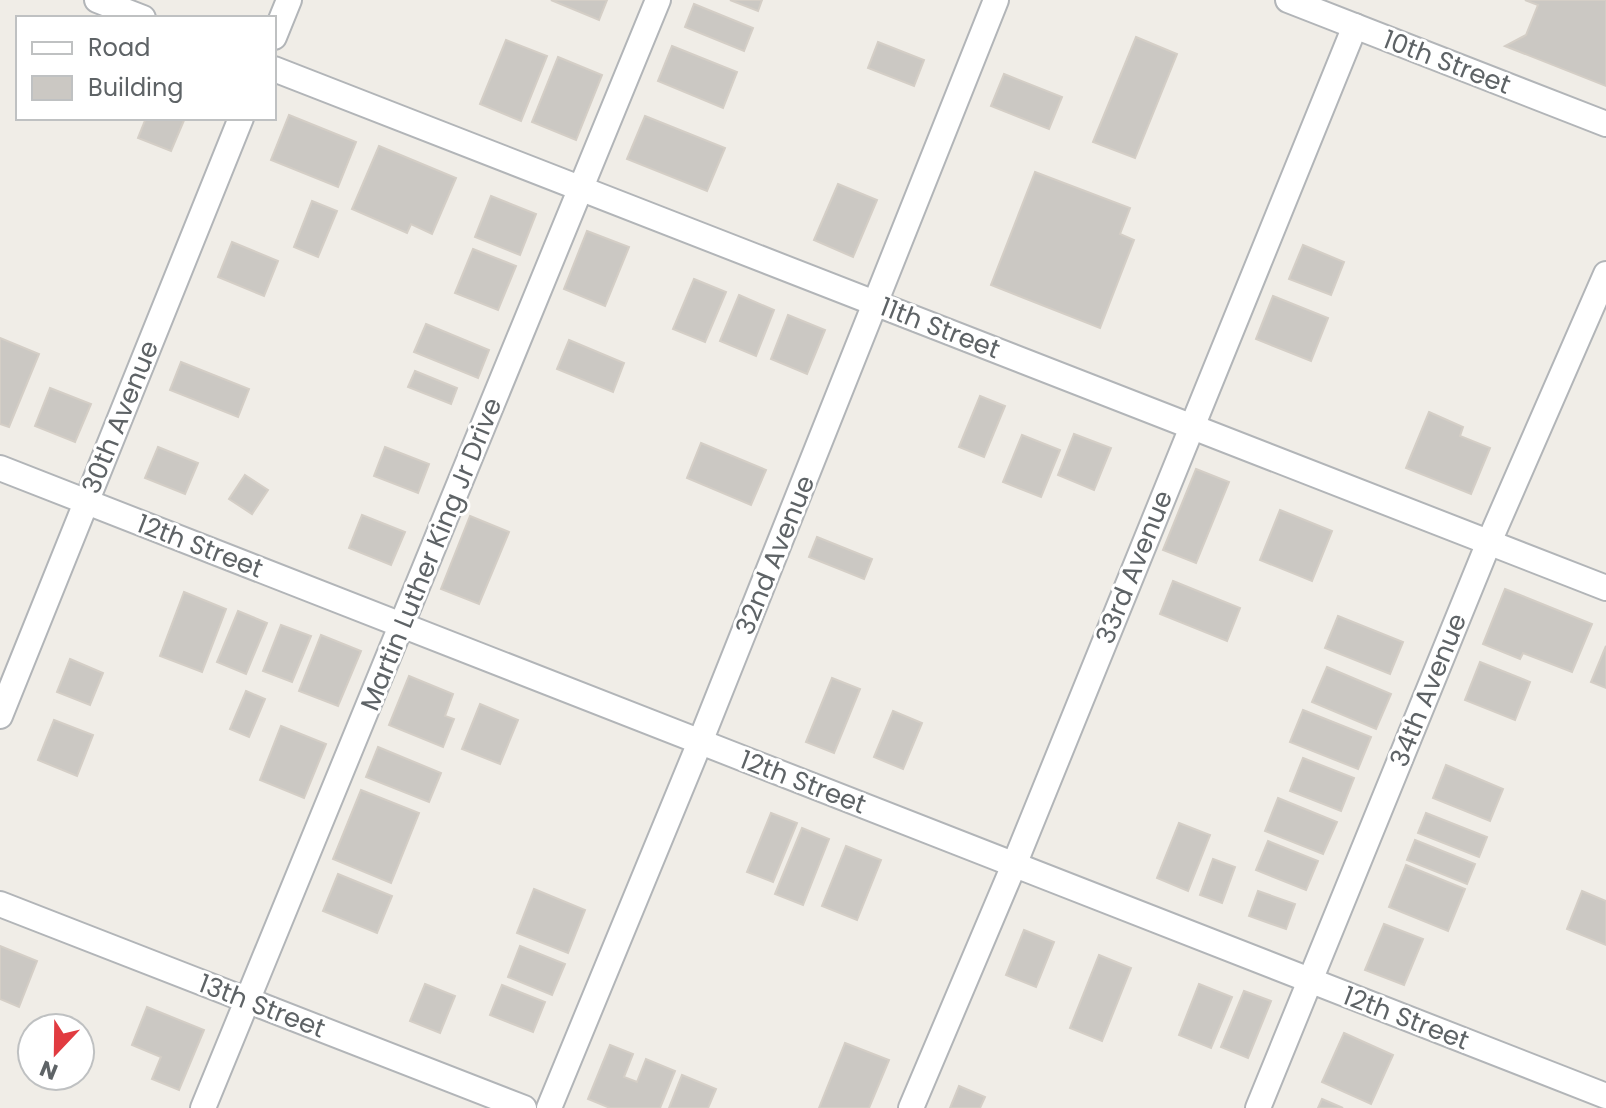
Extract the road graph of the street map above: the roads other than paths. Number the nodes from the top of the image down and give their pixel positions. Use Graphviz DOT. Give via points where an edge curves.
graph roads {
  1 [pos="97,0"];
  2 [pos="289,0"];
  3 [pos="658,0"];
  4 [pos="996,0"];
  5 [pos="1288,0"];
  6 [pos="138,16"];
  7 [pos="1355,26"];
  8 [pos="276,32"];
  9 [pos="276,70"];
  10 [pos="240,120"];
  11 [pos="1606,124"];
  12 [pos="581,189"];
  13 [pos="1606,274"];
  14 [pos="876,303"];
  15 [pos="1190,426"];
  16 [pos="0,468"];
  17 [pos="86,501"];
  18 [pos="1489,542"];
  19 [pos="1606,588"];
  20 [pos="403,625"];
  21 [pos="0,716"];
  22 [pos="700,742"];
  23 [pos="1014,865"];
  24 [pos="0,904"];
  25 [pos="1309,980"];
  26 [pos="247,1000"];
  27 [pos="1606,1096"];
  28 [pos="203,1108"];
  29 [pos="524,1108"];
  30 [pos="549,1108"];
  31 [pos="911,1108"];
  32 [pos="1258,1108"];
  1 -- 6 [label="street"];
  2 -- 8 [label="street"];
  3 -- 12 [label="street, Martin Luther King Jr Drive"];
  4 -- 14 [label="street, 32nd Avenue"];
  5 -- 7 [label="street, 10th Street"];
  7 -- 11 [label="street, 10th Street"];
  7 -- 15 [label="street, 33rd Avenue"];
  9 -- 12 [label="street, 11th Street"];
  10 -- 17 [label="street, 30th Avenue"];
  12 -- 14 [label="street, 11th Street"];
  12 -- 20 [label="street, Martin Luther King Jr Drive"];
  13 -- 18 [label="street, 34th Avenue"];
  14 -- 15 [label="street, 11th Street"];
  14 -- 22 [label="street, 32nd Avenue"];
  15 -- 18 [label="street, 11th Street"];
  15 -- 23 [label="street, 33rd Avenue"];
  16 -- 17 [label="street, 12th Street"];
  17 -- 20 [label="street, 12th Street"];
  17 -- 21 [label="street, 30th Avenue"];
  18 -- 19 [label="street, 11th Street"];
  18 -- 25 [label="street, 34th Avenue"];
  20 -- 22 [label="street, 12th Street"];
  20 -- 26 [label="street, Martin Luther King Jr Drive"];
  22 -- 23 [label="street, 12th Street"];
  22 -- 30 [label="street, 32nd Avenue"];
  23 -- 25 [label="street, 12th Street"];
  23 -- 31 [label="street, 33rd Avenue"];
  24 -- 26 [label="street, 13th Street"];
  25 -- 27 [label="street, 12th Street"];
  25 -- 32 [label="street, 34th Avenue"];
  26 -- 28 [label="street, Martin Luther King Jr Drive"];
  26 -- 29 [label="street, 13th Street"];
}
